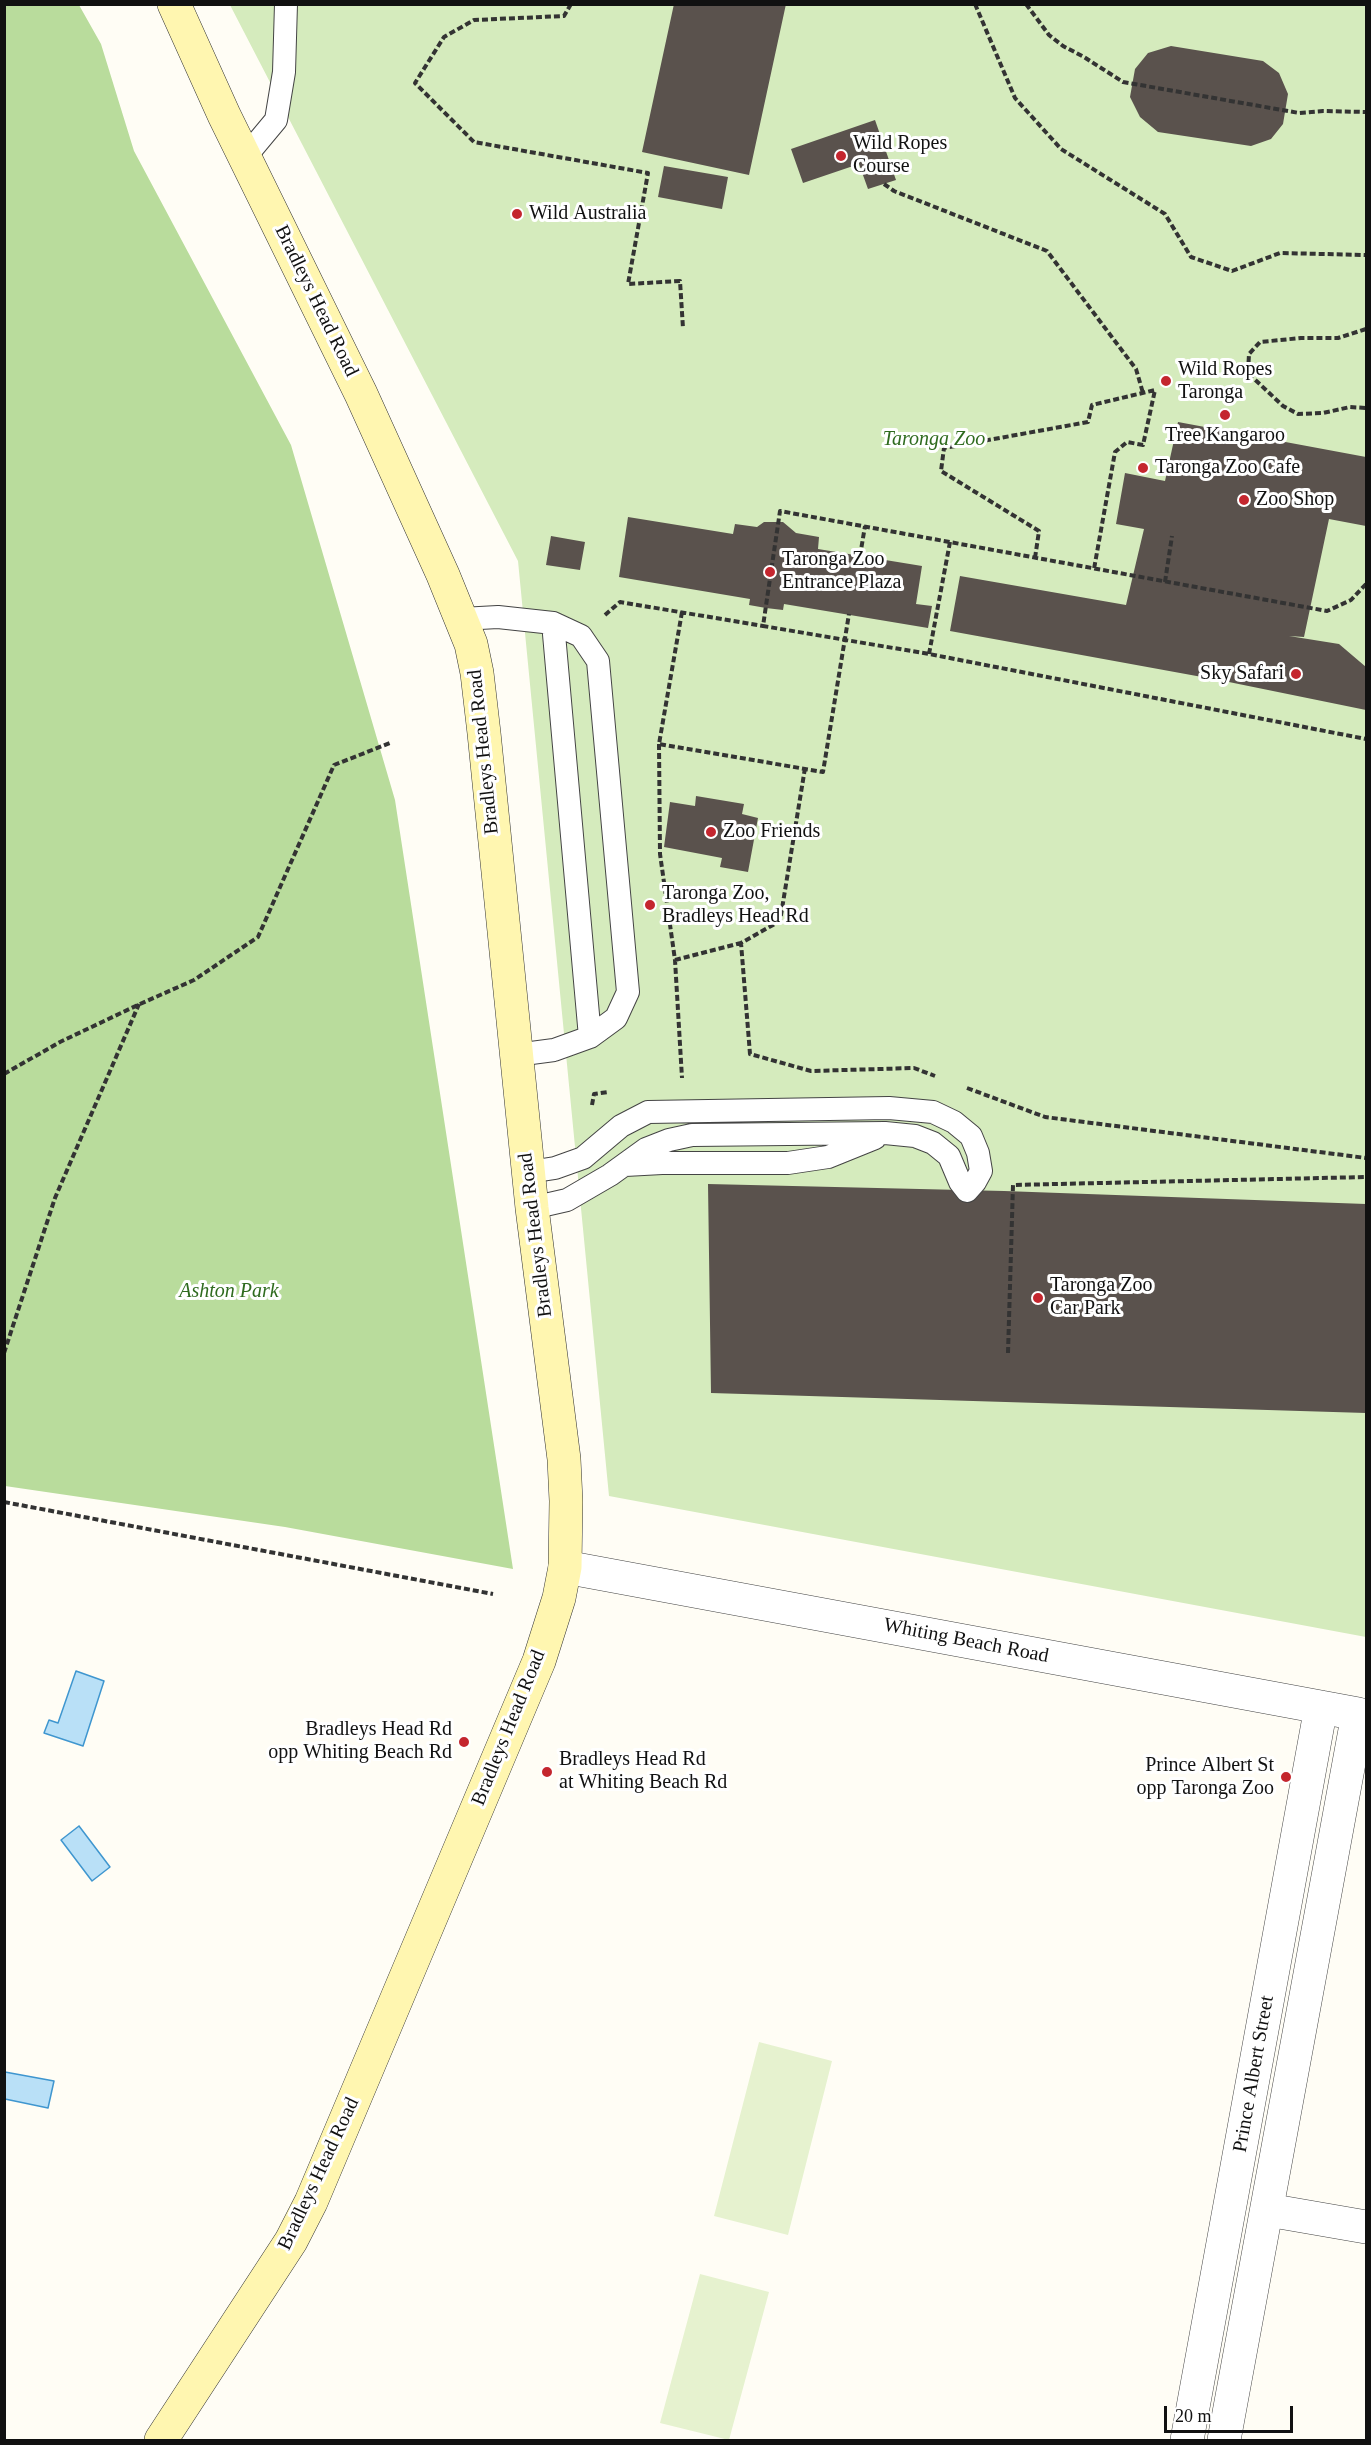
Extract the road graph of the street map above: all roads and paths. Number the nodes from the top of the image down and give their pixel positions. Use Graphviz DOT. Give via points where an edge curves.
graph roads {
  1 [pos="174,4"];
  2 [pos="286,4"];
  3 [pos="571,4"];
  4 [pos="975,4"];
  5 [pos="1026,4"];
  6 [pos="1366,112"];
  7 [pos="246,156"];
  8 [pos="884,184"];
  9 [pos="1366,255"];
  10 [pos="683,328"];
  11 [pos="1366,328"];
  12 [pos="1143,393"];
  13 [pos="1366,408"];
  14 [pos="865,526"];
  15 [pos="1172,536"];
  16 [pos="950,542"];
  17 [pos="860,556"];
  18 [pos="1035,558"];
  19 [pos="1094,568"];
  20 [pos="1166,582"];
  21 [pos="1366,584"];
  22 [pos="682,612"];
  23 [pos="849,614"];
  24 [pos="461,619"];
  25 [pos="552,623"];
  26 [pos="763,626"];
  27 [pos="581,636"];
  28 [pos="845,640"];
  29 [pos="929,654"];
  30 [pos="1366,739"];
  31 [pos="390,743"];
  32 [pos="805,768"];
  33 [pos="741,943"];
  34 [pos="675,960"];
  35 [pos="140,1004"];
  36 [pos="590,1037"];
  37 [pos="516,1054"];
  38 [pos="4,1074"];
  39 [pos="936,1076"];
  40 [pos="958,1084"];
  41 [pos="1366,1158"];
  42 [pos="529,1172"];
  43 [pos="1366,1177"];
  44 [pos="532,1208"];
  45 [pos="4,1353"];
  46 [pos="1008,1353"];
  47 [pos="4,1502"];
  48 [pos="565,1567"];
  49 [pos="493,1594"];
  50 [pos="1321,1707"];
  51 [pos="1362,1714"];
  52 [pos="1268,2210"];
  53 [pos="1366,2227"];
  54 [pos="161,2440"];
  55 [pos="1187,2440"];
  56 [pos="1224,2440"];
  1 -- 7 [label="main road, Bradleys Head Road"];
  2 -- 7 [label="lane" via="284,72 276,120"];
  3 -- 10 [label="path" via="564,16 474,20 444,37 416,83 474,142 648,172 627,284 680,281"];
  4 -- 9 [label="path" via="1015,98 1061,149 1165,214 1191,257 1232,271 1280,253"];
  5 -- 6 [label="path" via="1049,35 1123,82 1299,113"];
  7 -- 24 [label="main road, Bradleys Head Road" via="361,394"];
  8 -- 12 [label="path" via="1047,251 1136,369"];
  11 -- 13 [label="path" via="1338,338 1260,342 1249,354 1248,373 1283,406 1298,414"];
  12 -- 18 [label="path" via="1092,405 1088,422 944,448 941,471 1040,531"];
  12 -- 19 [label="path" via="1155,390 1143,444 1127,442 1115,452"];
  14 -- 16 [label="path"];
  14 -- 17 [label="path"];
  14 -- 26 [label="path" via="780,511"];
  15 -- 20 [label="path"];
  16 -- 18 [label="path"];
  16 -- 29 [label="path"];
  18 -- 19 [label="path"];
  19 -- 20 [label="path"];
  20 -- 21 [label="path" via="1327,611 1351,600"];
  22 -- 26 [label="path"];
  22 -- 27 [label="path" via="620,602"];
  22 -- 32 [label="path" via="659,744"];
  23 -- 28 [label="path"];
  24 -- 25 [label="lane" via="498,617"];
  24 -- 37 [label="main road, Bradleys Head Road" via="477,673"];
  25 -- 27 [label="lane"];
  25 -- 36 [label="lane"];
  26 -- 28 [label="path"];
  27 -- 36 [label="lane" via="598,661 628,992 616,1018"];
  28 -- 29 [label="path"];
  28 -- 32 [label="path" via="823,771"];
  29 -- 30 [label="path"];
  31 -- 35 [label="path" via="334,765 258,936 194,980"];
  32 -- 33 [label="path" via="780,921"];
  33 -- 34 [label="path"];
  33 -- 39 [label="path" via="750,1054 812,1071 914,1068"];
  35 -- 38 [label="path"];
  35 -- 45 [label="path" via="55,1198"];
  36 -- 37 [label="lane" via="554,1050"];
  37 -- 42 [label="main road, Bradleys Head Road"];
  40 -- 41 [label="path" via="1045,1117"];
  42 -- 44 [label="main road, Bradleys Head Road"];
  42 -- 44 [label="lane" via="583,1158 621,1126 648,1112 890,1108 933,1112 954,1122 970,1136 981,1171 967,1191 949,1156 933,1143 915,1136 692,1135 646,1149 567,1200"];
  43 -- 46 [label="path" via="1013,1185"];
  44 -- 48 [label="main road, Bradleys Head Road" via="564,1459"];
  47 -- 49 [label="path"];
  48 -- 50 [label="street, Whiting Beach Road"];
  48 -- 54 [label="main road, Bradleys Head Road" via="538,1661 310,2202 291,2241"];
  50 -- 51 [label="street, Whiting Beach Road"];
  50 -- 55 [label="street, Prince Albert Street"];
  51 -- 52 [label="street, Prince Albert Street"];
  52 -- 53 [label="street"];
  52 -- 56 [label="street, Prince Albert Street"];
}
